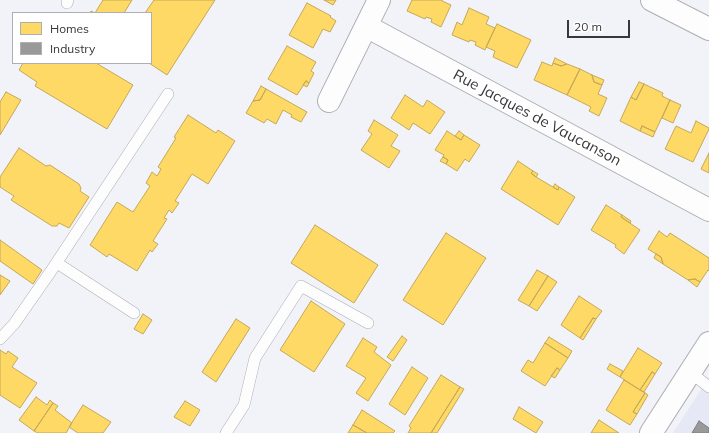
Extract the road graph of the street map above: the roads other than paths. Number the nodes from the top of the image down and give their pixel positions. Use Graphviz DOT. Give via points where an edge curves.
graph roads {
  1 [pos="379,0"];
  2 [pos="652,0"];
  3 [pos="366,26"];
  4 [pos="709,29"];
  5 [pos="168,94"];
  6 [pos="329,101"];
  7 [pos="709,210"];
  8 [pos="57,263"];
  9 [pos="134,313"];
  10 [pos="368,323"];
  11 [pos="0,339"];
  12 [pos="709,343"];
  13 [pos="690,372"];
  14 [pos="709,387"];
  15 [pos="226,433"];
  16 [pos="651,433"];
  1 -- 3 [label="street"];
  2 -- 4 [label="street"];
  3 -- 6 [label="street"];
  3 -- 7 [label="street, Rue Jacques de Vaucanson"];
  5 -- 8 [label="lane"];
  8 -- 9 [label="lane"];
  8 -- 11 [label="lane" via="14,324"];
  10 -- 15 [label="lane" via="301,286 255,358 244,405"];
  12 -- 13 [label="street"];
  13 -- 14 [label="lane"];
  13 -- 16 [label="street"];
}
